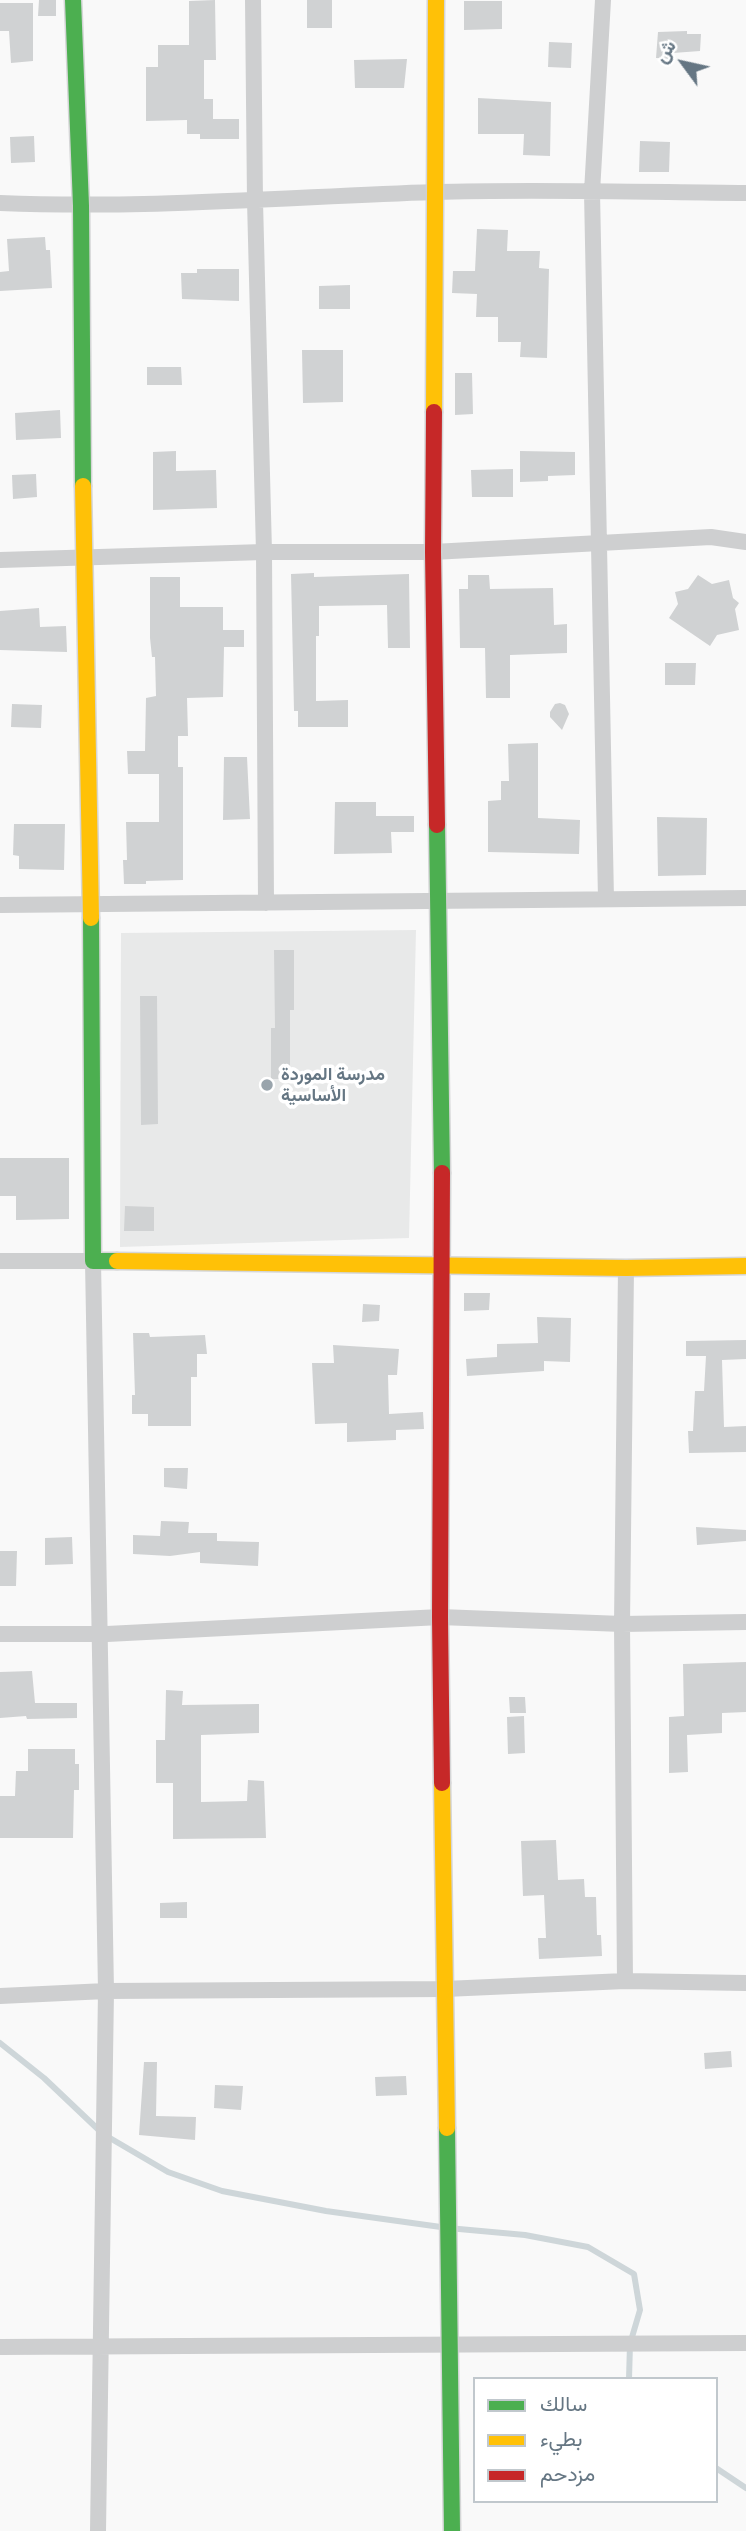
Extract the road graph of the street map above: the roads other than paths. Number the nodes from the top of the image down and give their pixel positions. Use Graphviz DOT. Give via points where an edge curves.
graph roads {
  1 [pos="73,0"];
  2 [pos="253,0"];
  3 [pos="436,0"];
  4 [pos="603,0"];
  5 [pos="435,192"];
  6 [pos="592,192"];
  7 [pos="746,193"];
  8 [pos="255,201"];
  9 [pos="0,203"];
  10 [pos="81,206"];
  11 [pos="746,542"];
  12 [pos="597,543"];
  13 [pos="264,552"];
  14 [pos="433,552"];
  15 [pos="83,557"];
  16 [pos="0,560"];
  17 [pos="746,898"];
  18 [pos="606,899"];
  19 [pos="437,901"];
  20 [pos="266,903"];
  21 [pos="0,905"];
  22 [pos="91,905"];
  23 [pos="0,1261"];
  24 [pos="93,1261"];
  25 [pos="443,1266"];
  26 [pos="746,1266"];
  27 [pos="626,1268"];
  28 [pos="440,1617"];
  29 [pos="746,1622"];
  30 [pos="622,1624"];
  31 [pos="0,1634"];
  32 [pos="100,1634"];
  33 [pos="625,1981"];
  34 [pos="746,1983"];
  35 [pos="445,1989"];
  36 [pos="106,1991"];
  37 [pos="0,1996"];
  38 [pos="746,2343"];
  39 [pos="450,2345"];
  40 [pos="0,2347"];
  41 [pos="100,2347"];
  42 [pos="98,2531"];
  43 [pos="452,2531"];
  1 -- 10 [label="street"];
  2 -- 8 [label="street"];
  3 -- 5 [label="street"];
  4 -- 6 [label="street"];
  5 -- 6 [label="street"];
  5 -- 8 [label="street"];
  5 -- 14 [label="street"];
  6 -- 7 [label="street"];
  6 -- 12 [label="street"];
  8 -- 10 [label="street"];
  8 -- 13 [label="street"];
  9 -- 10 [label="street"];
  10 -- 15 [label="street"];
  11 -- 12 [label="street" via="711,537"];
  12 -- 14 [label="street"];
  12 -- 18 [label="street"];
  13 -- 14 [label="street"];
  13 -- 15 [label="street"];
  13 -- 20 [label="street"];
  14 -- 19 [label="street"];
  15 -- 16 [label="street"];
  15 -- 22 [label="street"];
  17 -- 18 [label="street"];
  18 -- 19 [label="street"];
  19 -- 20 [label="street"];
  19 -- 25 [label="street"];
  20 -- 22 [label="street"];
  21 -- 22 [label="street"];
  22 -- 24 [label="street"];
  23 -- 24 [label="street"];
  24 -- 25 [label="street"];
  24 -- 32 [label="street"];
  25 -- 27 [label="street"];
  25 -- 28 [label="street"];
  26 -- 27 [label="street"];
  27 -- 30 [label="street"];
  28 -- 30 [label="street"];
  28 -- 32 [label="street"];
  28 -- 35 [label="street"];
  29 -- 30 [label="street"];
  30 -- 33 [label="street"];
  31 -- 32 [label="street"];
  32 -- 36 [label="street"];
  33 -- 34 [label="street"];
  33 -- 35 [label="street"];
  35 -- 36 [label="street"];
  35 -- 39 [label="street"];
  36 -- 37 [label="street"];
  36 -- 41 [label="street"];
  38 -- 39 [label="street"];
  39 -- 41 [label="street"];
  39 -- 43 [label="street"];
  40 -- 41 [label="street"];
  41 -- 42 [label="street"];
}
